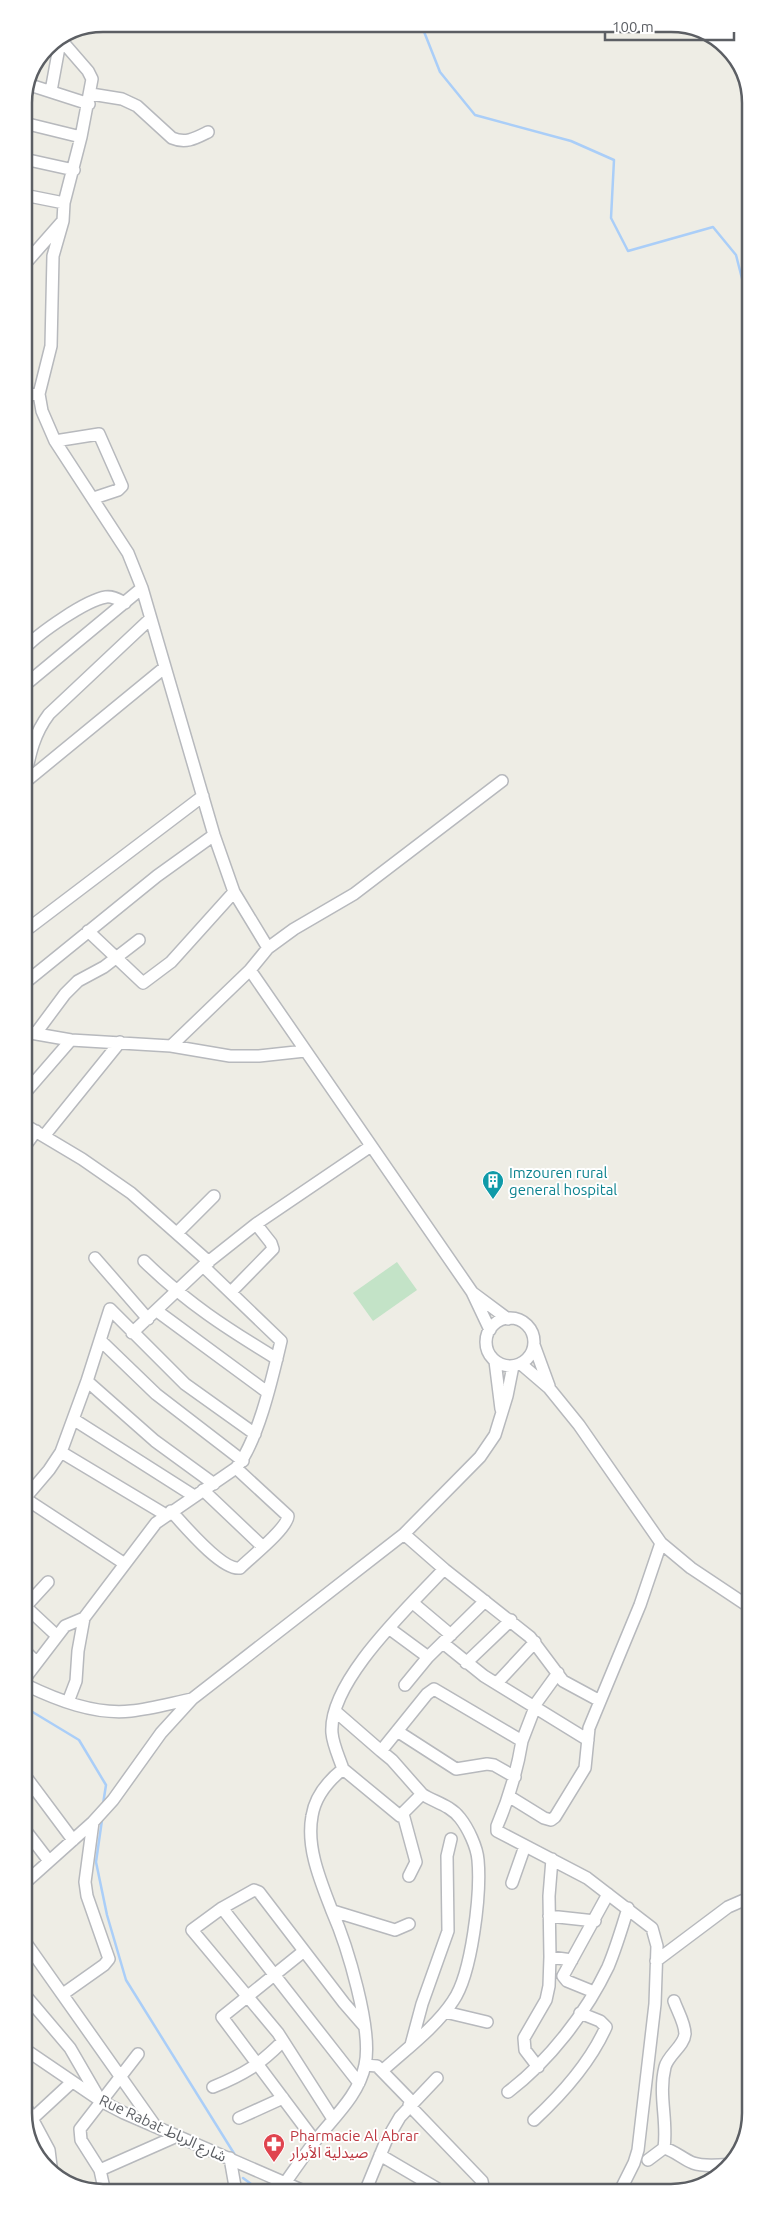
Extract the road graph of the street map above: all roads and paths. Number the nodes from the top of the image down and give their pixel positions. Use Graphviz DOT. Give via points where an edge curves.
graph roads {
  1 [pos="64,44"];
  2 [pos="60,48"];
  3 [pos="35,86"];
  4 [pos="51,91"];
  5 [pos="90,99"];
  6 [pos="33,125"];
  7 [pos="208,132"];
  8 [pos="81,137"];
  9 [pos="33,161"];
  10 [pos="74,170"];
  11 [pos="33,197"];
  12 [pos="64,203"];
  13 [pos="63,221"];
  14 [pos="33,254"];
  15 [pos="39,394"];
  16 [pos="33,395"];
  17 [pos="55,440"];
  18 [pos="94,498"];
  19 [pos="142,588"];
  20 [pos="125,602"];
  21 [pos="150,619"];
  22 [pos="33,641"];
  23 [pos="164,668"];
  24 [pos="33,678"];
  25 [pos="33,742"];
  26 [pos="33,775"];
  27 [pos="502,781"];
  28 [pos="203,796"];
  29 [pos="214,835"];
  30 [pos="234,892"];
  31 [pos="33,925"];
  32 [pos="88,930"];
  33 [pos="140,940"];
  34 [pos="268,948"];
  35 [pos="116,958"];
  36 [pos="250,970"];
  37 [pos="33,976"];
  38 [pos="33,1030"];
  39 [pos="33,1032"];
  40 [pos="72,1040"];
  41 [pos="120,1042"];
  42 [pos="171,1046"];
  43 [pos="305,1051"];
  44 [pos="33,1082"];
  45 [pos="33,1129"];
  46 [pos="40,1133"];
  47 [pos="33,1139"];
  48 [pos="371,1146"];
  49 [pos="214,1196"];
  50 [pos="256,1224"];
  51 [pos="178,1232"];
  52 [pos="95,1258"];
  53 [pos="144,1261"];
  54 [pos="206,1264"];
  55 [pos="176,1292"];
  56 [pos="231,1292"];
  57 [pos="472,1292"];
  58 [pos="158,1310"];
  59 [pos="508,1318"];
  60 [pos="148,1319"];
  61 [pos="490,1330"];
  62 [pos="132,1333"];
  63 [pos="100,1340"];
  64 [pos="534,1345"];
  65 [pos="277,1359"];
  66 [pos="496,1362"];
  67 [pos="517,1365"];
  68 [pos="87,1381"];
  69 [pos="550,1388"];
  70 [pos="267,1392"];
  71 [pos="501,1416"];
  72 [pos="73,1419"];
  73 [pos="255,1434"];
  74 [pos="61,1452"];
  75 [pos="239,1465"];
  76 [pos="214,1484"];
  77 [pos="33,1489"];
  78 [pos="199,1493"];
  79 [pos="33,1503"];
  80 [pos="169,1513"];
  81 [pos="404,1534"];
  82 [pos="661,1543"];
  83 [pos="262,1546"];
  84 [pos="125,1564"];
  85 [pos="444,1569"];
  86 [pos="48,1582"];
  87 [pos="33,1599"];
  88 [pos="485,1601"];
  89 [pos="412,1603"];
  90 [pos="742,1603"];
  91 [pos="33,1614"];
  92 [pos="84,1618"];
  93 [pos="511,1620"];
  94 [pos="390,1628"];
  95 [pos="56,1635"];
  96 [pos="447,1639"];
  97 [pos="535,1642"];
  98 [pos="428,1658"];
  99 [pos="33,1659"];
  100 [pos="36,1662"];
  101 [pos="466,1663"];
  102 [pos="33,1666"];
  103 [pos="558,1673"];
  104 [pos="497,1683"];
  105 [pos="405,1685"];
  106 [pos="33,1688"];
  107 [pos="192,1699"];
  108 [pos="600,1700"];
  109 [pos="68,1702"];
  110 [pos="534,1707"];
  111 [pos="335,1711"];
  112 [pos="397,1730"];
  113 [pos="588,1740"];
  114 [pos="522,1741"];
  115 [pos="381,1751"];
  116 [pos="342,1769"];
  117 [pos="515,1777"];
  118 [pos="33,1786"];
  119 [pos="422,1794"];
  120 [pos="510,1797"];
  121 [pos="403,1814"];
  122 [pos="94,1821"];
  123 [pos="452,1839"];
  124 [pos="33,1840"];
  125 [pos="73,1840"];
  126 [pos="525,1846"];
  127 [pos="552,1859"];
  128 [pos="49,1861"];
  129 [pos="33,1876"];
  130 [pos="409,1876"];
  131 [pos="512,1883"];
  132 [pos="608,1894"];
  133 [pos="742,1901"];
  134 [pos="222,1908"];
  135 [pos="628,1908"];
  136 [pos="333,1911"];
  137 [pos="549,1916"];
  138 [pos="595,1921"];
  139 [pos="409,1924"];
  140 [pos="304,1951"];
  141 [pos="33,1952"];
  142 [pos="550,1957"];
  143 [pos="572,1960"];
  144 [pos="656,1961"];
  145 [pos="274,1974"];
  146 [pos="594,1992"];
  147 [pos="62,1994"];
  148 [pos="248,1996"];
  149 [pos="674,2001"];
  150 [pos="33,2004"];
  151 [pos="445,2012"];
  152 [pos="580,2013"];
  153 [pos="487,2022"];
  154 [pos="366,2028"];
  155 [pos="284,2041"];
  156 [pos="411,2044"];
  157 [pos="138,2054"];
  158 [pos="33,2055"];
  159 [pos="258,2065"];
  160 [pos="365,2065"];
  161 [pos="538,2067"];
  162 [pos="382,2070"];
  163 [pos="120,2077"];
  164 [pos="437,2078"];
  165 [pos="72,2082"];
  166 [pos="359,2083"];
  167 [pos="213,2087"];
  168 [pos="508,2092"];
  169 [pos="283,2098"];
  170 [pos="101,2101"];
  171 [pos="411,2104"];
  172 [pos="33,2111"];
  173 [pos="240,2118"];
  174 [pos="333,2119"];
  175 [pos="534,2120"];
  176 [pos="33,2121"];
  177 [pos="157,2128"];
  178 [pos="177,2136"];
  179 [pos="315,2141"];
  180 [pos="664,2148"];
  181 [pos="380,2155"];
  182 [pos="230,2158"];
  183 [pos="50,2160"];
  184 [pos="648,2160"];
  185 [pos="719,2166"];
  186 [pos="100,2170"];
  187 [pos="285,2183"];
  188 [pos="103,2184"];
  189 [pos="235,2184"];
  190 [pos="367,2184"];
  191 [pos="429,2184"];
  192 [pos="483,2184"];
  193 [pos="624,2184"];
  1 -- 5 [label="street" via="91,76"];
  2 -- 4 [label="street"];
  3 -- 4 [label="street"];
  4 -- 5 [label="street"];
  5 -- 7 [label="street" via="122,99 137,106 179,141 194,139"];
  5 -- 8 [label="street"];
  6 -- 8 [label="street"];
  8 -- 10 [label="street"];
  9 -- 10 [label="street"];
  10 -- 12 [label="street"];
  11 -- 12 [label="street"];
  12 -- 13 [label="street"];
  13 -- 14 [label="street"];
  13 -- 15 [label="street" via="53,256 51,346"];
  15 -- 16 [label="street"];
  15 -- 17 [label="street" via="42,411"];
  17 -- 18 [label="street"];
  17 -- 18 [label="street" via="99,434 122,486"];
  18 -- 19 [label="street" via="128,553"];
  19 -- 20 [label="street"];
  19 -- 21 [label="street"];
  20 -- 22 [label="street" via="106,597 66,615"];
  20 -- 24 [label="street"];
  21 -- 23 [label="street"];
  21 -- 25 [label="street" via="50,714"];
  23 -- 26 [label="street"];
  23 -- 28 [label="street"];
  27 -- 34 [label="street" via="354,894 294,928"];
  28 -- 29 [label="street"];
  28 -- 31 [label="street"];
  29 -- 30 [label="street"];
  29 -- 32 [label="street"];
  30 -- 34 [label="street"];
  30 -- 35 [label="street" via="171,962 143,982"];
  32 -- 35 [label="street"];
  32 -- 37 [label="street"];
  33 -- 35 [label="street"];
  34 -- 36 [label="street"];
  35 -- 38 [label="street" via="78,982"];
  36 -- 42 [label="street"];
  36 -- 43 [label="street"];
  39 -- 40 [label="street"];
  40 -- 41 [label="street"];
  40 -- 44 [label="street"];
  41 -- 42 [label="street"];
  41 -- 46 [label="street"];
  42 -- 43 [label="street" via="244,1056"];
  43 -- 48 [label="street"];
  45 -- 46 [label="street"];
  46 -- 47 [label="street"];
  46 -- 51 [label="street" via="131,1193"];
  48 -- 50 [label="street"];
  48 -- 57 [label="street"];
  49 -- 51 [label="street"];
  50 -- 54 [label="street"];
  50 -- 56 [label="street" via="273,1249"];
  51 -- 54 [label="street"];
  52 -- 60 [label="street"];
  53 -- 55 [label="street"];
  54 -- 55 [label="street"];
  54 -- 56 [label="street"];
  55 -- 58 [label="street"];
  55 -- 65 [label="street" via="218,1323"];
  56 -- 65 [label="street" via="281,1341"];
  57 -- 59 [label="street"];
  57 -- 61 [label="street"];
  58 -- 60 [label="street"];
  58 -- 70 [label="street"];
  59 -- 61 [label="street"];
  59 -- 64 [label="street" via="525,1324 531,1331"];
  60 -- 62 [label="street"];
  61 -- 66 [label="street" via="487,1347"];
  62 -- 63 [label="street" via="110,1309"];
  62 -- 73 [label="street" via="185,1384"];
  63 -- 68 [label="street"];
  63 -- 75 [label="street" via="156,1394"];
  64 -- 67 [label="street" via="527,1359"];
  64 -- 69 [label="street"];
  65 -- 70 [label="street"];
  66 -- 67 [label="street"];
  66 -- 71 [label="street"];
  67 -- 69 [label="street"];
  67 -- 71 [label="street"];
  68 -- 72 [label="street"];
  68 -- 76 [label="street" via="155,1441"];
  69 -- 82 [label="street"];
  70 -- 73 [label="street"];
  71 -- 81 [label="street" via="480,1458"];
  72 -- 74 [label="street"];
  72 -- 78 [label="street"];
  73 -- 75 [label="street"];
  74 -- 77 [label="street"];
  74 -- 80 [label="street"];
  75 -- 76 [label="street"];
  75 -- 83 [label="street" via="288,1516 281,1529"];
  76 -- 78 [label="street"];
  78 -- 80 [label="street"];
  78 -- 83 [label="street"];
  79 -- 84 [label="street"];
  80 -- 83 [label="street" via="232,1568 240,1568"];
  80 -- 84 [label="street" via="156,1523"];
  81 -- 85 [label="street"];
  81 -- 107 [label="street"];
  82 -- 90 [label="street"];
  82 -- 108 [label="street" via="637,1613"];
  84 -- 92 [label="street"];
  85 -- 88 [label="street"];
  85 -- 89 [label="street"];
  86 -- 87 [label="street"];
  88 -- 93 [label="street"];
  88 -- 96 [label="street"];
  89 -- 94 [label="street"];
  89 -- 96 [label="street"];
  91 -- 95 [label="street"];
  92 -- 95 [label="street" via="70,1622"];
  92 -- 109 [label="street" via="76,1681"];
  93 -- 97 [label="street"];
  93 -- 101 [label="street"];
  94 -- 98 [label="street"];
  94 -- 111 [label="street" via="345,1685"];
  95 -- 100 [label="street"];
  96 -- 98 [label="street"];
  96 -- 101 [label="street"];
  97 -- 103 [label="street"];
  97 -- 104 [label="street"];
  98 -- 105 [label="street"];
  99 -- 100 [label="street"];
  100 -- 102 [label="street"];
  101 -- 104 [label="street"];
  103 -- 108 [label="street" via="570,1685"];
  103 -- 110 [label="street"];
  104 -- 110 [label="street"];
  106 -- 109 [label="street"];
  107 -- 109 [label="street" via="129,1711 90,1708"];
  107 -- 122 [label="street" via="161,1733"];
  108 -- 113 [label="street"];
  110 -- 113 [label="street"];
  110 -- 114 [label="street"];
  111 -- 115 [label="street"];
  111 -- 116 [label="street" via="332,1732"];
  112 -- 114 [label="street" via="434,1689"];
  112 -- 115 [label="street"];
  112 -- 117 [label="street" via="456,1769 487,1764"];
  113 -- 120 [label="street" via="585,1768 551,1820"];
  114 -- 117 [label="street"];
  115 -- 119 [label="street"];
  116 -- 121 [label="street" via="397,1815"];
  116 -- 136 [label="street" via="321,1792 311,1818 316,1864 323,1891"];
  117 -- 120 [label="street"];
  118 -- 125 [label="street"];
  119 -- 121 [label="street"];
  119 -- 151 [label="street" via="459,1816 478,1857 479,1881 472,1941 462,1982"];
  120 -- 126 [label="street" via="497,1831"];
  121 -- 130 [label="street" via="416,1862"];
  122 -- 125 [label="street"];
  122 -- 147 [label="street" via="85,1882 109,1959"];
  123 -- 156 [label="street" via="447,1856 448,1931"];
  124 -- 128 [label="street"];
  125 -- 128 [label="street"];
  126 -- 127 [label="street"];
  126 -- 131 [label="street"];
  127 -- 132 [label="street"];
  127 -- 137 [label="street"];
  128 -- 129 [label="street"];
  132 -- 135 [label="street"];
  132 -- 138 [label="street"];
  133 -- 144 [label="street" via="728,1907"];
  134 -- 140 [label="street" via="257,1890"];
  134 -- 145 [label="street"];
  134 -- 148 [label="street" via="192,1930"];
  135 -- 144 [label="street" via="652,1928 657,1946"];
  135 -- 146 [label="street" via="608,1966"];
  136 -- 139 [label="street" via="395,1930"];
  136 -- 154 [label="street"];
  137 -- 138 [label="street"];
  137 -- 142 [label="street"];
  138 -- 143 [label="street"];
  140 -- 145 [label="street"];
  140 -- 154 [label="street"];
  141 -- 147 [label="street"];
  142 -- 143 [label="street"];
  142 -- 161 [label="street" via="546,2000 524,2038 525,2050"];
  143 -- 146 [label="street" via="564,1978"];
  144 -- 193 [label="street" via="653,2031 638,2150"];
  145 -- 148 [label="street"];
  145 -- 166 [label="street"];
  146 -- 152 [label="street"];
  147 -- 163 [label="street"];
  148 -- 155 [label="street"];
  148 -- 159 [label="street" via="222,2016"];
  149 -- 180 [label="street" via="685,2036 666,2065 662,2094 667,2131"];
  150 -- 170 [label="street" via="70,2048"];
  151 -- 153 [label="street"];
  151 -- 156 [label="street"];
  152 -- 161 [label="street"];
  152 -- 175 [label="street" via="606,2027 572,2079"];
  154 -- 160 [label="street"];
  155 -- 159 [label="street"];
  155 -- 174 [label="street"];
  156 -- 162 [label="street"];
  157 -- 163 [label="street"];
  158 -- 165 [label="street, Rue Rabat شارع الرباط"];
  159 -- 167 [label="street"];
  159 -- 169 [label="street"];
  160 -- 162 [label="street"];
  160 -- 166 [label="street"];
  161 -- 168 [label="street"];
  162 -- 171 [label="street"];
  163 -- 170 [label="street"];
  163 -- 177 [label="street"];
  164 -- 171 [label="street"];
  165 -- 170 [label="street, Rue Rabat شارع الرباط"];
  165 -- 172 [label="street"];
  166 -- 174 [label="street" via="352,2097"];
  169 -- 173 [label="street"];
  169 -- 179 [label="street"];
  170 -- 177 [label="street, Rue Rabat شارع الرباط"];
  170 -- 186 [label="street" via="82,2126 80,2134"];
  171 -- 181 [label="street" via="400,2117"];
  171 -- 192 [label="street"];
  174 -- 179 [label="street"];
  176 -- 183 [label="street" via="49,2150"];
  177 -- 178 [label="street, Rue Rabat شارع الرباط"];
  178 -- 182 [label="street, Rue Rabat شارع الرباط"];
  178 -- 186 [label="street"];
  179 -- 187 [label="street"];
  180 -- 184 [label="street"];
  180 -- 185 [label="street" via="692,2163"];
  181 -- 190 [label="street"];
  181 -- 191 [label="street"];
  182 -- 187 [label="street, Rue Rabat شارع الرباط"];
  182 -- 189 [label="street"];
  186 -- 188 [label="street"];
}
